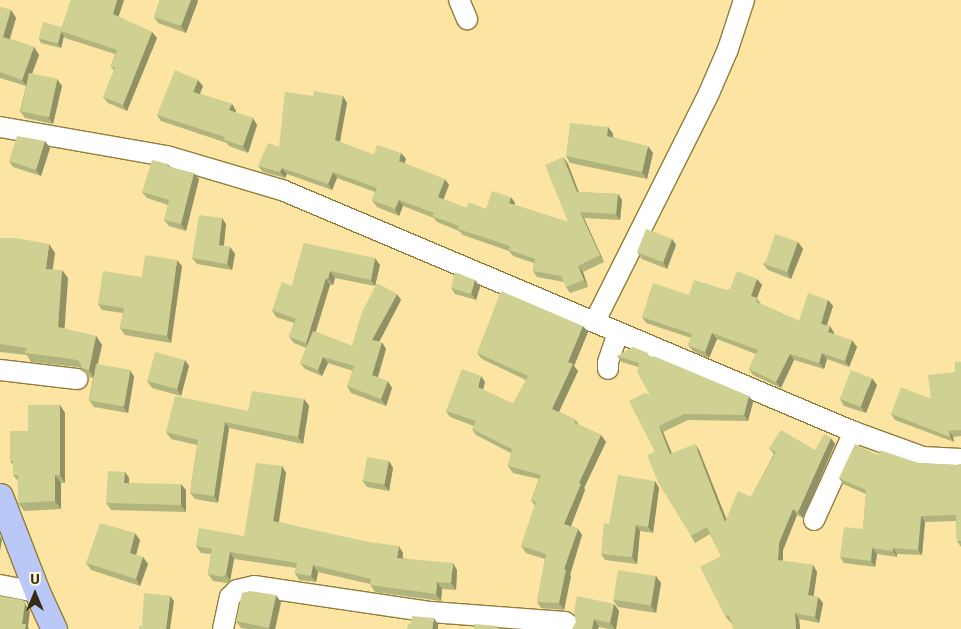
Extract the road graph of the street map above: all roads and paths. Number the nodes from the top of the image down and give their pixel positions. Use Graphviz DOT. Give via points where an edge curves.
graph roads {
  1 [pos="459,0"];
  2 [pos="744,0"];
  3 [pos="467,19"];
  4 [pos="0,127"];
  5 [pos="595,321"];
  6 [pos="618,333"];
  7 [pos="608,369"];
  8 [pos="0,370"];
  9 [pos="77,379"];
  10 [pos="854,432"];
  11 [pos="961,459"];
  12 [pos="0,496"];
  13 [pos="814,520"];
  14 [pos="0,585"];
  15 [pos="37,592"];
  16 [pos="54,629"];
  17 [pos="223,629"];
  18 [pos="569,629"];
  1 -- 3 [label="street"];
  2 -- 5 [label="street" via="709,93"];
  4 -- 5 [label="street" via="167,156 282,190"];
  5 -- 6 [label="street"];
  6 -- 7 [label="street"];
  6 -- 10 [label="street"];
  8 -- 9 [label="street"];
  10 -- 11 [label="street" via="923,457"];
  10 -- 13 [label="street"];
  12 -- 15 [label="main road"];
  14 -- 15 [label="street"];
  15 -- 16 [label="main road"];
  17 -- 18 [label="street" via="230,597 237,590 254,586 431,612 565,622"];
}
